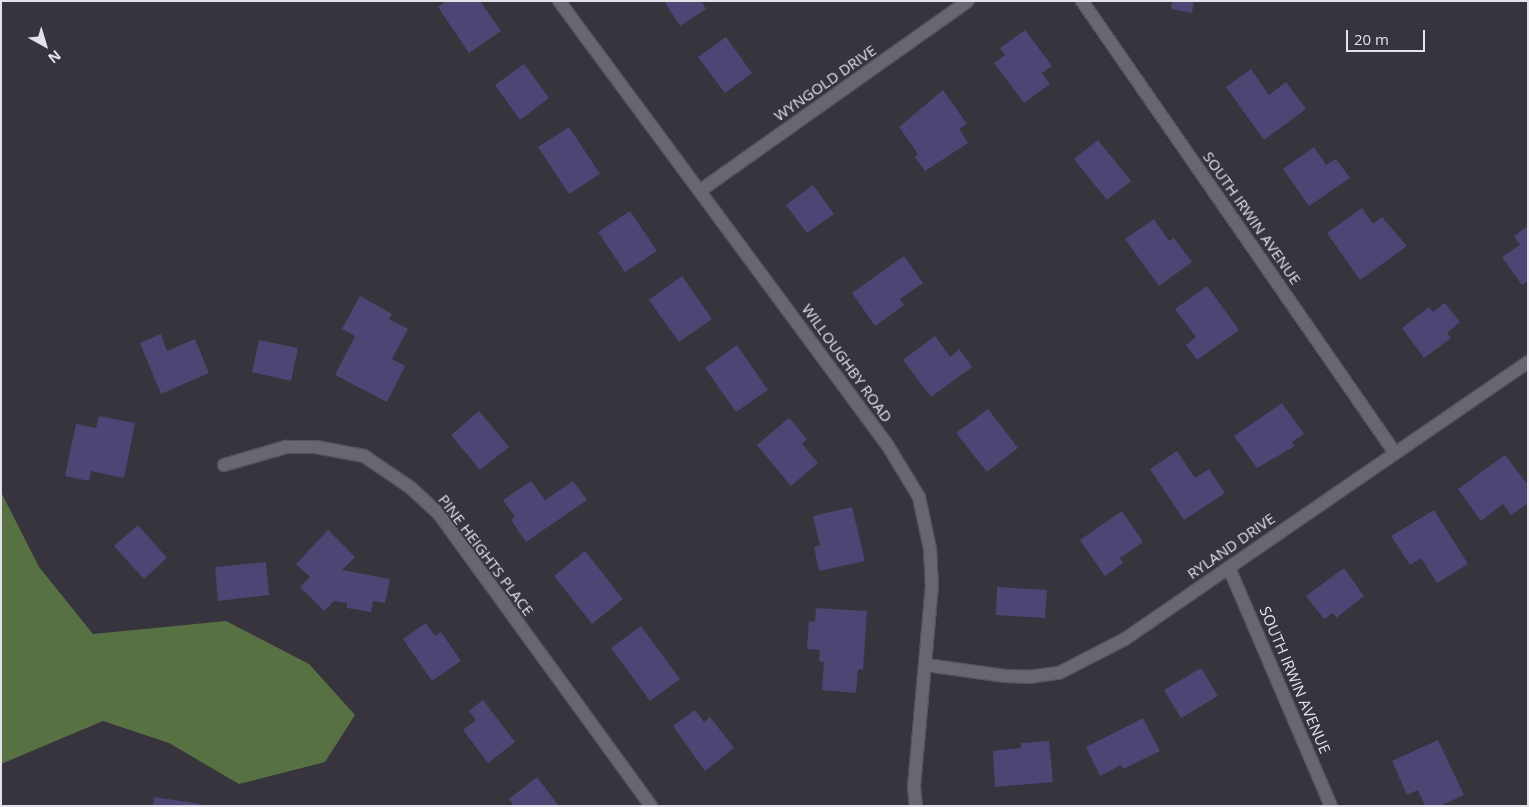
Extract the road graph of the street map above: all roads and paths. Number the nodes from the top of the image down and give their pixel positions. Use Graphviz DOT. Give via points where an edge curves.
graph roads {
  1 [pos="559,1"];
  2 [pos="968,1"];
  3 [pos="1082,1"];
  4 [pos="701,190"];
  5 [pos="1528,362"];
  6 [pos="1395,453"];
  7 [pos="224,465"];
  8 [pos="1229,568"];
  9 [pos="926,665"];
  10 [pos="651,806"];
  11 [pos="916,806"];
  12 [pos="1331,806"];
  1 -- 4 [label="street, WILLOUGHBY ROAD"];
  2 -- 4 [label="street, WYNGOLD DRIVE"];
  3 -- 6 [label="street, SOUTH IRWIN AVENUE"];
  4 -- 9 [label="street, WILLOUGHBY ROAD" via="888,446 919,496 930,558"];
  5 -- 6 [label="street, RYLAND DRIVE"];
  6 -- 8 [label="street, RYLAND DRIVE"];
  7 -- 10 [label="street, PINE HEIGHTS PLACE" via="286,448 316,447 364,456 411,488 439,514"];
  8 -- 9 [label="street, RYLAND DRIVE" via="1125,639 1059,673 1030,678"];
  8 -- 12 [label="street, SOUTH IRWIN AVENUE"];
  9 -- 11 [label="street, WILLOUGHBY ROAD" via="914,788"];
}
